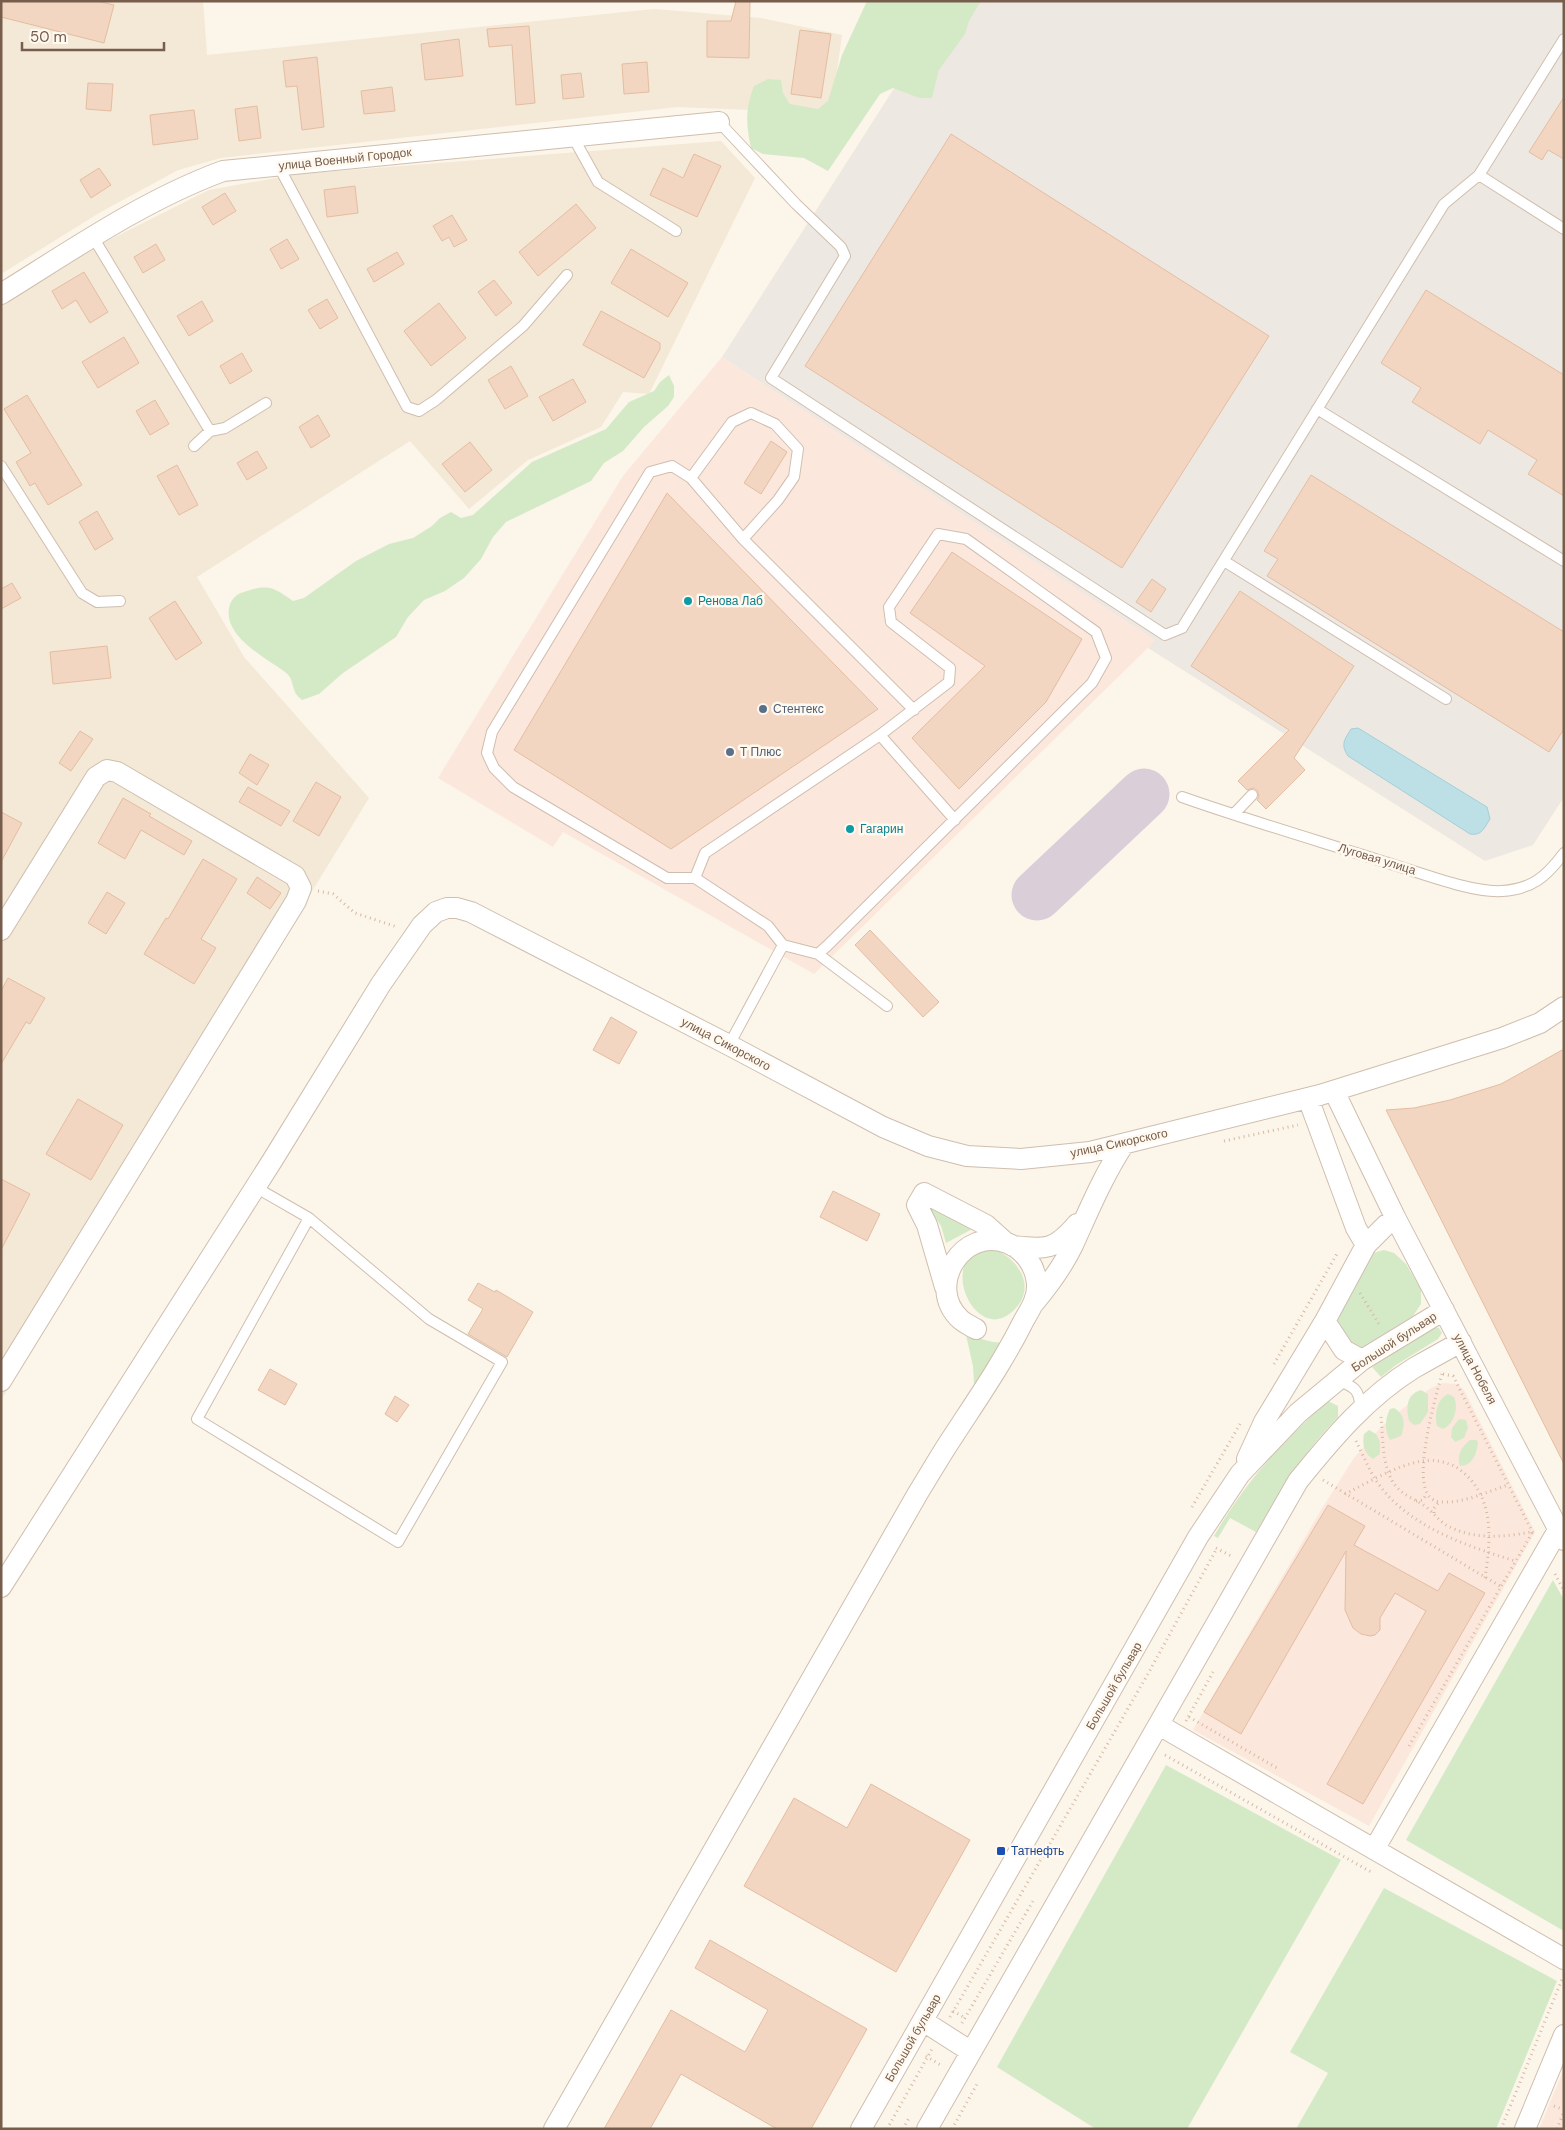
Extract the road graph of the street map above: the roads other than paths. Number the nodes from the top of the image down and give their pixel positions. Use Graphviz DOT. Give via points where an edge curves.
graph roads {
  1 [pos="1564,39"];
  2 [pos="719,122"];
  3 [pos="573,137"];
  4 [pos="278,166"];
  5 [pos="1479,175"];
  6 [pos="1564,229"];
  7 [pos="676,231"];
  8 [pos="93,237"];
  9 [pos="567,274"];
  10 [pos="1,294"];
  11 [pos="266,403"];
  12 [pos="1317,409"];
  13 [pos="210,431"];
  14 [pos="194,446"];
  15 [pos="1,466"];
  16 [pos="691,478"];
  17 [pos="743,539"];
  18 [pos="1224,561"];
  19 [pos="1564,562"];
  20 [pos="120,601"];
  21 [pos="1446,700"];
  22 [pos="914,710"];
  23 [pos="880,735"];
  24 [pos="1252,796"];
  25 [pos="1182,797"];
  26 [pos="1234,814"];
  27 [pos="955,820"];
  28 [pos="1564,854"];
  29 [pos="695,878"];
  30 [pos="1,930"];
  31 [pos="783,945"];
  32 [pos="818,954"];
  33 [pos="886,1006"];
  34 [pos="1564,1007"];
  35 [pos="729,1045"];
  36 [pos="1334,1091"];
  37 [pos="1308,1098"];
  38 [pos="1124,1144"];
  39 [pos="255,1187"];
  40 [pos="1085,1215"];
  41 [pos="309,1218"];
  42 [pos="1396,1219"];
  43 [pos="1361,1237"];
  44 [pos="1009,1244"];
  45 [pos="946,1289"];
  46 [pos="1033,1305"];
  47 [pos="1444,1310"];
  48 [pos="1325,1321"];
  49 [pos="976,1329"];
  50 [pos="1461,1342"];
  51 [pos="1362,1360"];
  52 [pos="1337,1380"];
  53 [pos="1,1381"];
  54 [pos="1361,1410"];
  55 [pos="1240,1474"];
  56 [pos="1561,1535"];
  57 [pos="1,1587"];
  58 [pos="1159,1725"];
  59 [pos="1375,1848"];
  60 [pos="1564,1958"];
  61 [pos="923,2021"];
  62 [pos="1564,2035"];
  63 [pos="970,2051"];
  64 [pos="554,2129"];
  65 [pos="862,2129"];
  66 [pos="927,2129"];
  67 [pos="1525,2129"];
  1 -- 5 [label="lane"];
  2 -- 3 [label="street, улица Военный Городок"];
  2 -- 18 [label="lane" via="841,247 845,256 771,378 1165,635 1182,628"];
  3 -- 4 [label="street, улица Военный Городок"];
  3 -- 7 [label="lane" via="598,182"];
  4 -- 8 [label="street, улица Военный Городок" via="223,172 189,184"];
  4 -- 9 [label="lane" via="407,406 419,411 523,326"];
  5 -- 6 [label="lane"];
  5 -- 12 [label="lane" via="1444,204"];
  8 -- 10 [label="street, улица Военный Городок"];
  8 -- 13 [label="lane"];
  11 -- 13 [label="lane" via="225,428"];
  12 -- 18 [label="lane"];
  12 -- 19 [label="lane"];
  13 -- 14 [label="lane"];
  15 -- 20 [label="lane" via="82,593 97,602"];
  16 -- 17 [label="lane"];
  16 -- 17 [label="lane" via="732,422 751,413 775,424 798,449 794,477"];
  16 -- 29 [label="lane" via="672,466 650,472 492,732 487,753 494,768 522,792 667,878"];
  17 -- 22 [label="lane"];
  18 -- 21 [label="lane"];
  22 -- 23 [label="lane"];
  22 -- 27 [label="lane" via="949,682 950,668 891,622 889,607 938,534 966,539 1096,632 1106,658 1092,684"];
  23 -- 27 [label="lane"];
  23 -- 29 [label="lane" via="705,853"];
  24 -- 26 [label="lane"];
  25 -- 26 [label="lane, Луговая улица"];
  26 -- 28 [label="lane, Луговая улица" via="1430,876 1501,891 1541,880"];
  27 -- 32 [label="lane"];
  29 -- 31 [label="lane" via="768,926"];
  30 -- 53 [label="street" via="96,776 106,770 117,772 295,876 301,888"];
  31 -- 32 [label="lane"];
  31 -- 35 [label="lane"];
  32 -- 33 [label="lane"];
  34 -- 36 [label="street, улица Сикорского" via="1540,1023 1502,1038"];
  35 -- 38 [label="street, улица Сикорского" via="884,1127 928,1146 967,1156 1022,1159 1090,1152"];
  35 -- 39 [label="street, улица Сикорского" via="471,912 447,908 436,912 417,932 380,984"];
  36 -- 37 [label="street, улица Сикорского"];
  36 -- 42 [label="street, улица Нобеля"];
  37 -- 38 [label="street, улица Сикорского"];
  37 -- 43 [label="street"];
  38 -- 40 [label="street"];
  39 -- 41 [label="lane"];
  39 -- 57 [label="street, улица Сикорского"];
  40 -- 44 [label="street" via="1064,1239 1052,1246 1034,1248"];
  40 -- 46 [label="street" via="1072,1246"];
  41 -- 41 [label="lane" via="429,1319 502,1362 398,1542 197,1419"];
  42 -- 43 [label="street"];
  42 -- 47 [label="street, улица Нобеля"];
  43 -- 48 [label="street" via="1348,1280"];
  44 -- 45 [label="street" via="988,1240 970,1245 956,1256 948,1271"];
  44 -- 45 [label="street" via="986,1225 924,1193 917,1206 927,1225"];
  44 -- 46 [label="street" via="1027,1256 1035,1272 1037,1288"];
  45 -- 49 [label="street" via="949,1303 960,1319"];
  46 -- 64 [label="street" via="982,1394 913,1502"];
  47 -- 50 [label="street, улица Нобеля"];
  47 -- 51 [label="street, Большой бульвар"];
  48 -- 51 [label="street" via="1344,1350"];
  48 -- 55 [label="street" via="1264,1422"];
  50 -- 54 [label="street" via="1414,1368"];
  50 -- 56 [label="street, улица Нобеля"];
  51 -- 52 [label="street, Большой бульвар"];
  52 -- 54 [label="lane" via="1352,1385 1359,1395"];
  52 -- 55 [label="street, Большой бульвар" via="1298,1413"];
  54 -- 58 [label="street" via="1298,1481"];
  55 -- 61 [label="street, Большой бульвар" via="1198,1537"];
  56 -- 59 [label="street" via="1545,1554"];
  58 -- 59 [label="street"];
  58 -- 63 [label="street"];
  59 -- 60 [label="street"];
  61 -- 63 [label="street"];
  61 -- 65 [label="street, Большой бульвар"];
  62 -- 67 [label="street"];
  63 -- 66 [label="street"];
}
